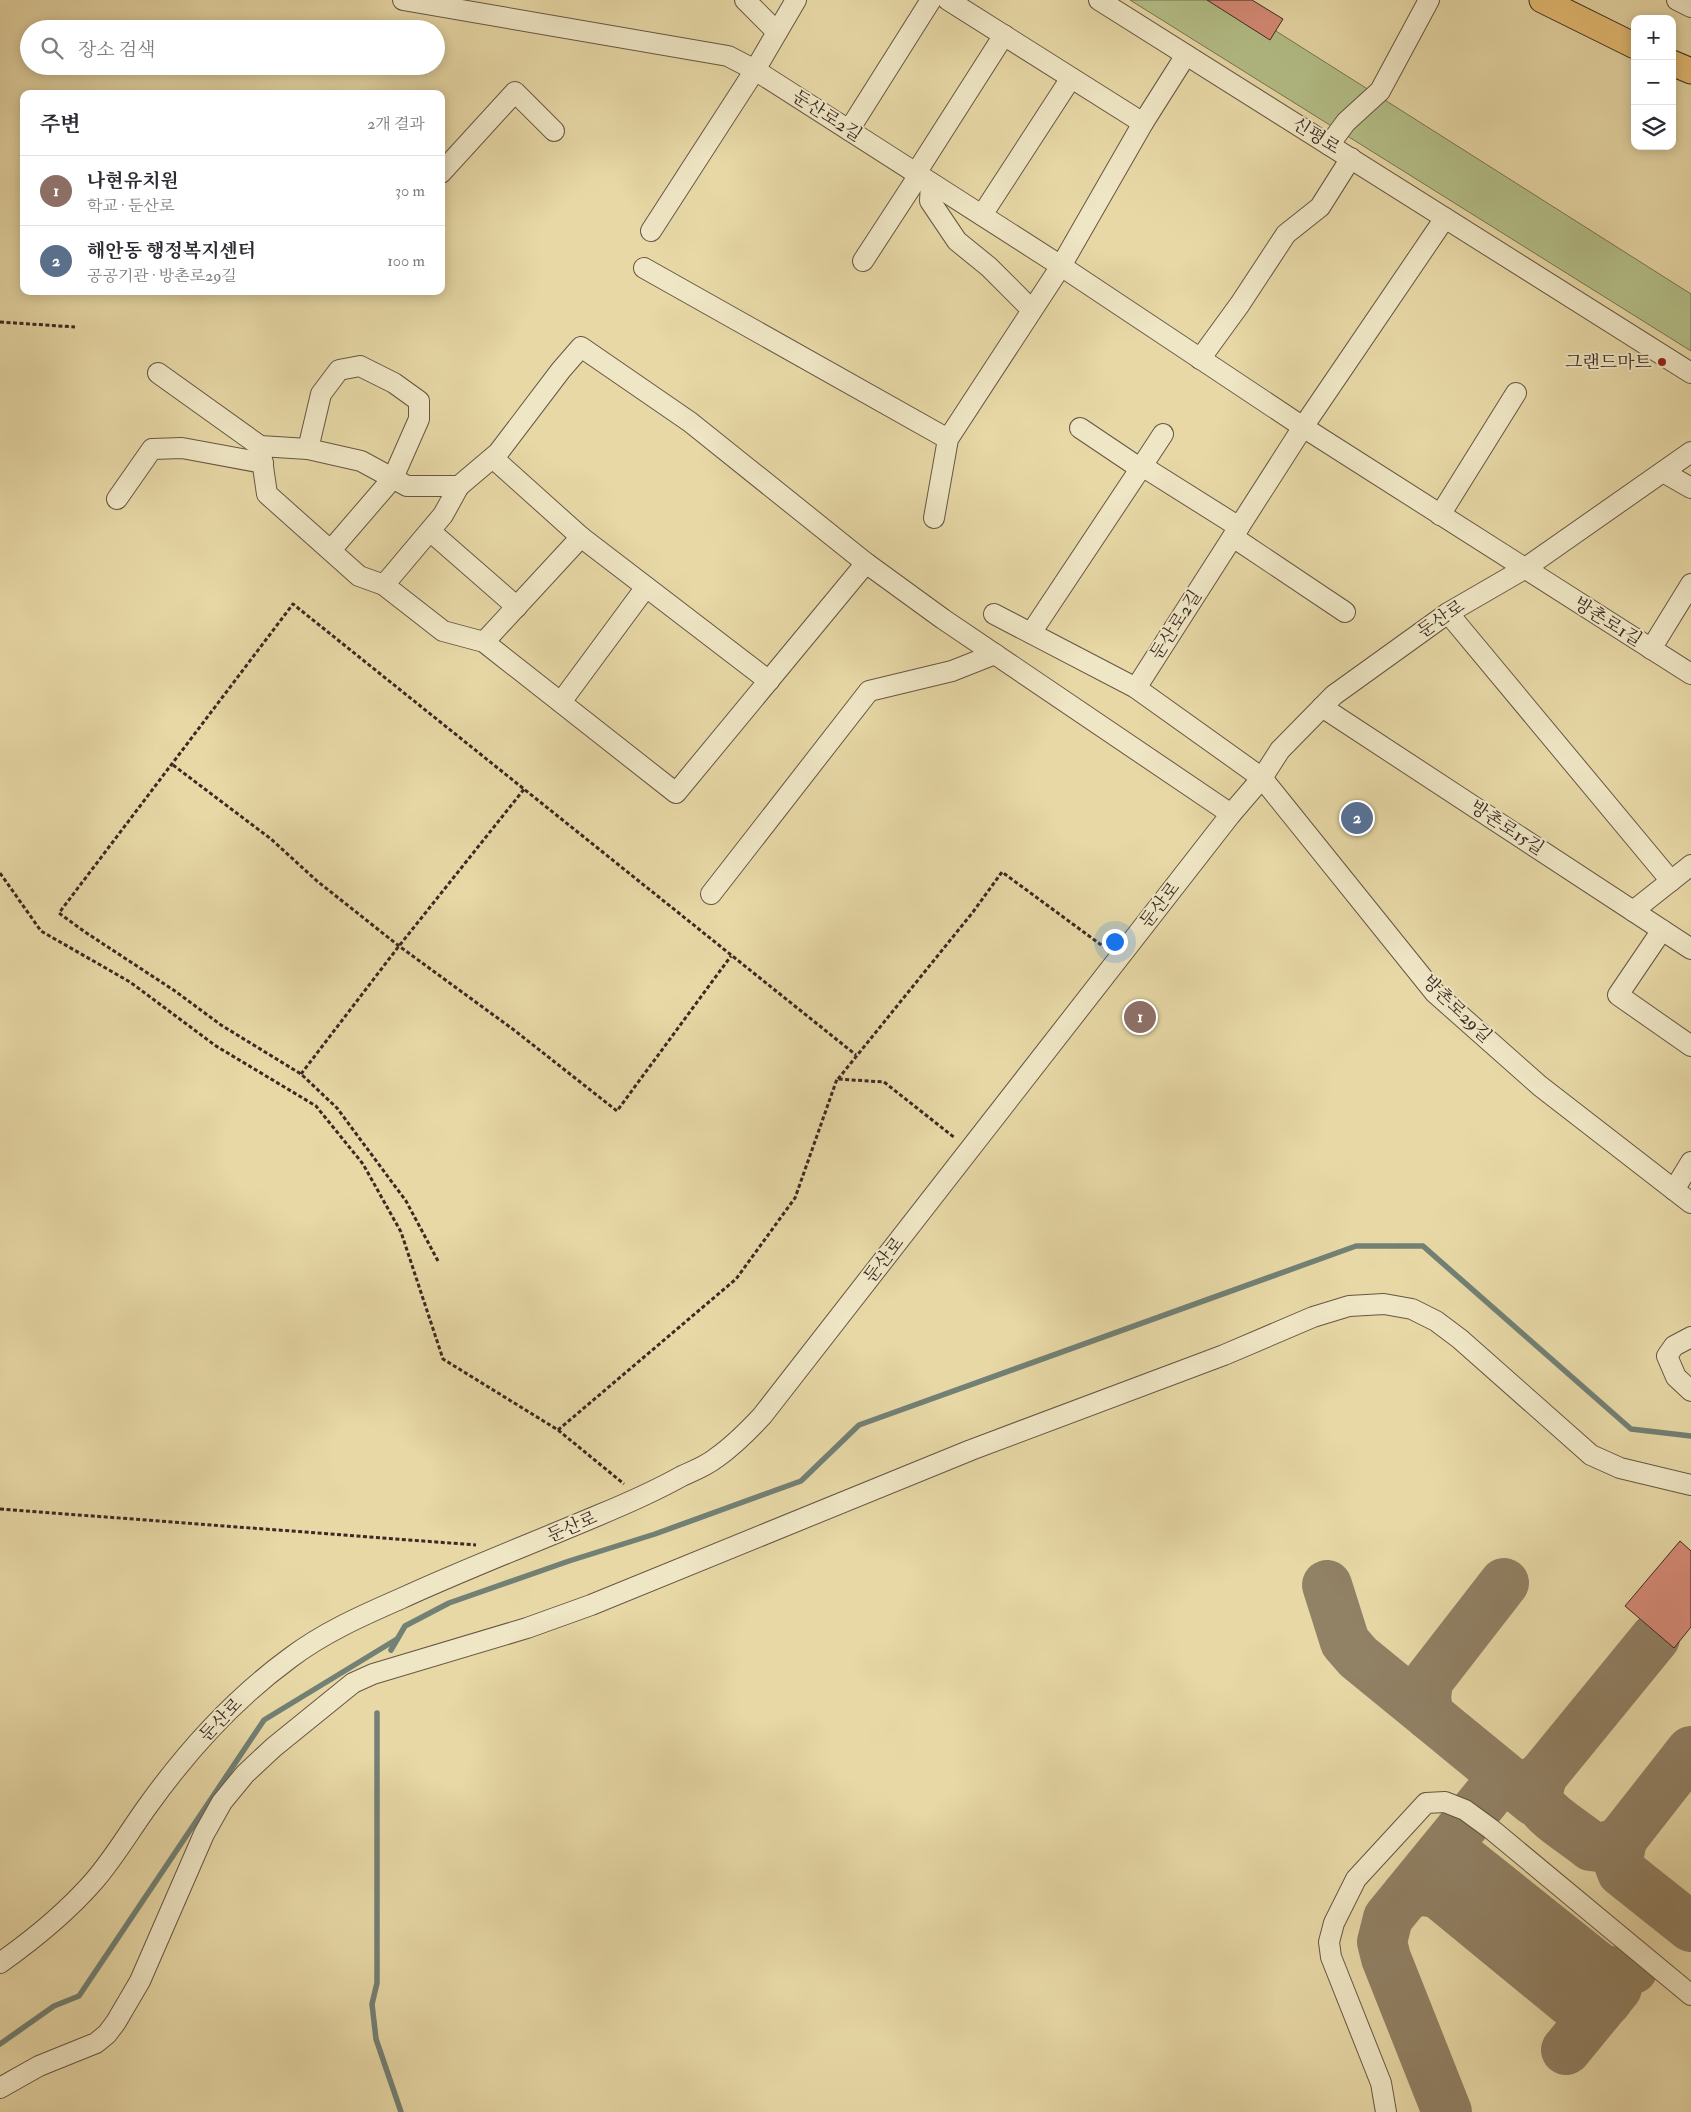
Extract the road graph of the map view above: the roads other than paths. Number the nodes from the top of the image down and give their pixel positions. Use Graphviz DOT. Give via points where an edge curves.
graph roads {
  1 [pos="404,0"];
  2 [pos="745,0"];
  3 [pos="796,0"];
  4 [pos="932,0"];
  5 [pos="948,0"];
  6 [pos="1099,0"];
  7 [pos="1429,0"];
  8 [pos="1542,0"];
  9 [pos="777,32"];
  10 [pos="1004,36"];
  11 [pos="1631,44"];
  12 [pos="1186,55"];
  13 [pos="1676,65"];
  14 [pos="755,70"];
  15 [pos="1691,71"];
  16 [pos="1071,78"];
  17 [pos="1143,123"];
  18 [pos="848,130"];
  19 [pos="554,131"];
  20 [pos="1329,145"];
  21 [pos="1350,158"];
  22 [pos="445,168"];
  23 [pos="922,177"];
  24 [pos="982,215"];
  25 [pos="1445,218"];
  26 [pos="651,231"];
  27 [pos="863,261"];
  28 [pos="1061,266"];
  29 [pos="644,268"];
  30 [pos="1032,310"];
  31 [pos="1200,359"];
  32 [pos="158,373"];
  33 [pos="1691,373"];
  34 [pos="1516,393"];
  35 [pos="1303,427"];
  36 [pos="1080,428"];
  37 [pos="1163,434"];
  38 [pos="948,439"];
  39 [pos="308,449"];
  40 [pos="1691,452"];
  41 [pos="261,454"];
  42 [pos="493,458"];
  43 [pos="1142,468"];
  44 [pos="1663,472"];
  45 [pos="393,478"];
  46 [pos="459,486"];
  47 [pos="1691,488"];
  48 [pos="117,499"];
  49 [pos="1440,515"];
  50 [pos="934,518"];
  51 [pos="430,531"];
  52 [pos="1236,532"];
  53 [pos="581,537"];
  54 [pos="330,550"];
  55 [pos="866,563"];
  56 [pos="1524,569"];
  57 [pos="384,584"];
  58 [pos="1691,584"];
  59 [pos="646,587"];
  60 [pos="517,607"];
  61 [pos="1345,612"];
  62 [pos="1448,613"];
  63 [pos="994,614"];
  64 [pos="1030,632"];
  65 [pos="484,642"];
  66 [pos="1651,649"];
  67 [pos="995,654"];
  68 [pos="1691,674"];
  69 [pos="768,681"];
  70 [pos="1136,688"];
  71 [pos="561,702"];
  72 [pos="1322,707"];
  73 [pos="1262,778"];
  74 [pos="1231,814"];
  75 [pos="1691,865"];
  76 [pos="1671,881"];
  77 [pos="711,894"];
  78 [pos="1633,911"];
  79 [pos="1662,930"];
  80 [pos="1691,949"];
  81 [pos="1691,1046"];
  82 [pos="1691,1162"];
  83 [pos="1674,1190"];
  84 [pos="1691,1203"];
  85 [pos="1691,1337"];
  86 [pos="1691,1391"];
  87 [pos="1691,1486"];
  88 [pos="0,1963"];
  89 [pos="1691,1994"];
  90 [pos="0,2088"];
  91 [pos="1386,2112"];
  1 -- 14 [label="street, 둔산로2길" via="728,56"];
  2 -- 9 [label="street"];
  3 -- 9 [label="street"];
  4 -- 18 [label="street"];
  5 -- 10 [label="street"];
  6 -- 12 [label="street, 신평로"];
  7 -- 20 [label="street" via="1380,90 1346,122"];
  8 -- 11 [label="main road"];
  9 -- 14 [label="street"];
  10 -- 16 [label="street"];
  10 -- 23 [label="street"];
  12 -- 17 [label="street"];
  12 -- 20 [label="street, 신평로"];
  13 -- 15 [label="main road"];
  14 -- 18 [label="street, 둔산로2길"];
  14 -- 26 [label="street"];
  16 -- 17 [label="street"];
  16 -- 24 [label="street"];
  17 -- 28 [label="street"];
  18 -- 23 [label="street, 둔산로2길"];
  19 -- 22 [label="street" via="515,92"];
  20 -- 21 [label="street, 신평로"];
  21 -- 25 [label="street, 신평로"];
  21 -- 31 [label="street" via="1320,207 1286,234"];
  23 -- 24 [label="street, 둔산로2길"];
  23 -- 27 [label="street"];
  23 -- 30 [label="street" via="930,201 957,241 989,267"];
  24 -- 28 [label="street, 둔산로2길"];
  25 -- 33 [label="street, 신평로"];
  25 -- 35 [label="street, 둔산로2길"];
  28 -- 30 [label="street"];
  28 -- 31 [label="street, 둔산로2길"];
  29 -- 38 [label="street"];
  30 -- 38 [label="street"];
  31 -- 35 [label="street, 둔산로2길"];
  32 -- 41 [label="street"];
  34 -- 49 [label="street"];
  35 -- 49 [label="street, 둔산로2길"];
  35 -- 52 [label="street, 둔산로2길"];
  36 -- 43 [label="street"];
  37 -- 43 [label="street"];
  38 -- 50 [label="street"];
  39 -- 41 [label="street"];
  39 -- 45 [label="street" via="361,461"];
  39 -- 45 [label="street" via="321,394 339,370 360,366 394,383 419,401 419,419"];
  40 -- 44 [label="street, 둔산로"];
  41 -- 48 [label="street" via="152,449"];
  41 -- 54 [label="street" via="267,494"];
  42 -- 46 [label="street"];
  42 -- 53 [label="street"];
  42 -- 55 [label="street" via="581,347 690,422"];
  43 -- 52 [label="street"];
  43 -- 64 [label="street"];
  44 -- 47 [label="street"];
  44 -- 56 [label="street, 둔산로"];
  45 -- 46 [label="street" via="407,486"];
  45 -- 54 [label="street"];
  46 -- 51 [label="street"];
  49 -- 56 [label="street, 둔산로2길"];
  51 -- 57 [label="street"];
  51 -- 60 [label="street"];
  52 -- 61 [label="street"];
  52 -- 70 [label="street, 둔산로2길"];
  53 -- 59 [label="street"];
  53 -- 60 [label="street"];
  54 -- 57 [label="street" via="359,576"];
  55 -- 67 [label="street"];
  55 -- 69 [label="street"];
  56 -- 62 [label="street, 둔산로"];
  56 -- 66 [label="street, 방촌로1길"];
  57 -- 65 [label="street" via="442,632"];
  58 -- 66 [label="street"];
  59 -- 69 [label="street"];
  59 -- 71 [label="street"];
  60 -- 65 [label="street"];
  62 -- 72 [label="street, 둔산로"];
  62 -- 76 [label="street"];
  63 -- 64 [label="street"];
  64 -- 70 [label="street"];
  65 -- 71 [label="street"];
  66 -- 68 [label="street, 방촌로1길"];
  67 -- 74 [label="street"];
  67 -- 77 [label="street" via="952,671 869,691"];
  69 -- 71 [label="street" via="676,793"];
  70 -- 73 [label="street, 방촌로29길"];
  72 -- 73 [label="street, 둔산로" via="1280,750"];
  72 -- 78 [label="street, 방촌로15길"];
  73 -- 74 [label="street, 둔산로"];
  73 -- 83 [label="street, 방촌로29길" via="1435,993 1540,1086"];
  74 -- 88 [label="street, 둔산로" via="762,1416 738,1441 714,1460 641,1498 405,1596 334,1629 291,1657 254,1686 214,1725 179,1765 94,1881 65,1912"];
  75 -- 76 [label="street"];
  76 -- 78 [label="street"];
  78 -- 79 [label="street, 방촌로15길"];
  79 -- 80 [label="street, 방촌로15길"];
  79 -- 81 [label="street" via="1618,995"];
  82 -- 83 [label="street"];
  83 -- 84 [label="street, 방촌로29길"];
  85 -- 86 [label="street" via="1674,1346 1667,1356 1676,1378"];
  87 -- 90 [label="street" via="1620,1468 1591,1454 1460,1339 1436,1321 1412,1309 1384,1304 1349,1306 1314,1317 1224,1355 971,1450 591,1605 353,1683 274,1747 245,1774 222,1802 204,1834 140,1981 107,2034 96,2043 39,2066"];
  89 -- 91 [label="street" via="1465,1810 1446,1802 1426,1803 1356,1879 1334,1923 1329,1942 1331,1957 1381,2083"];
}
